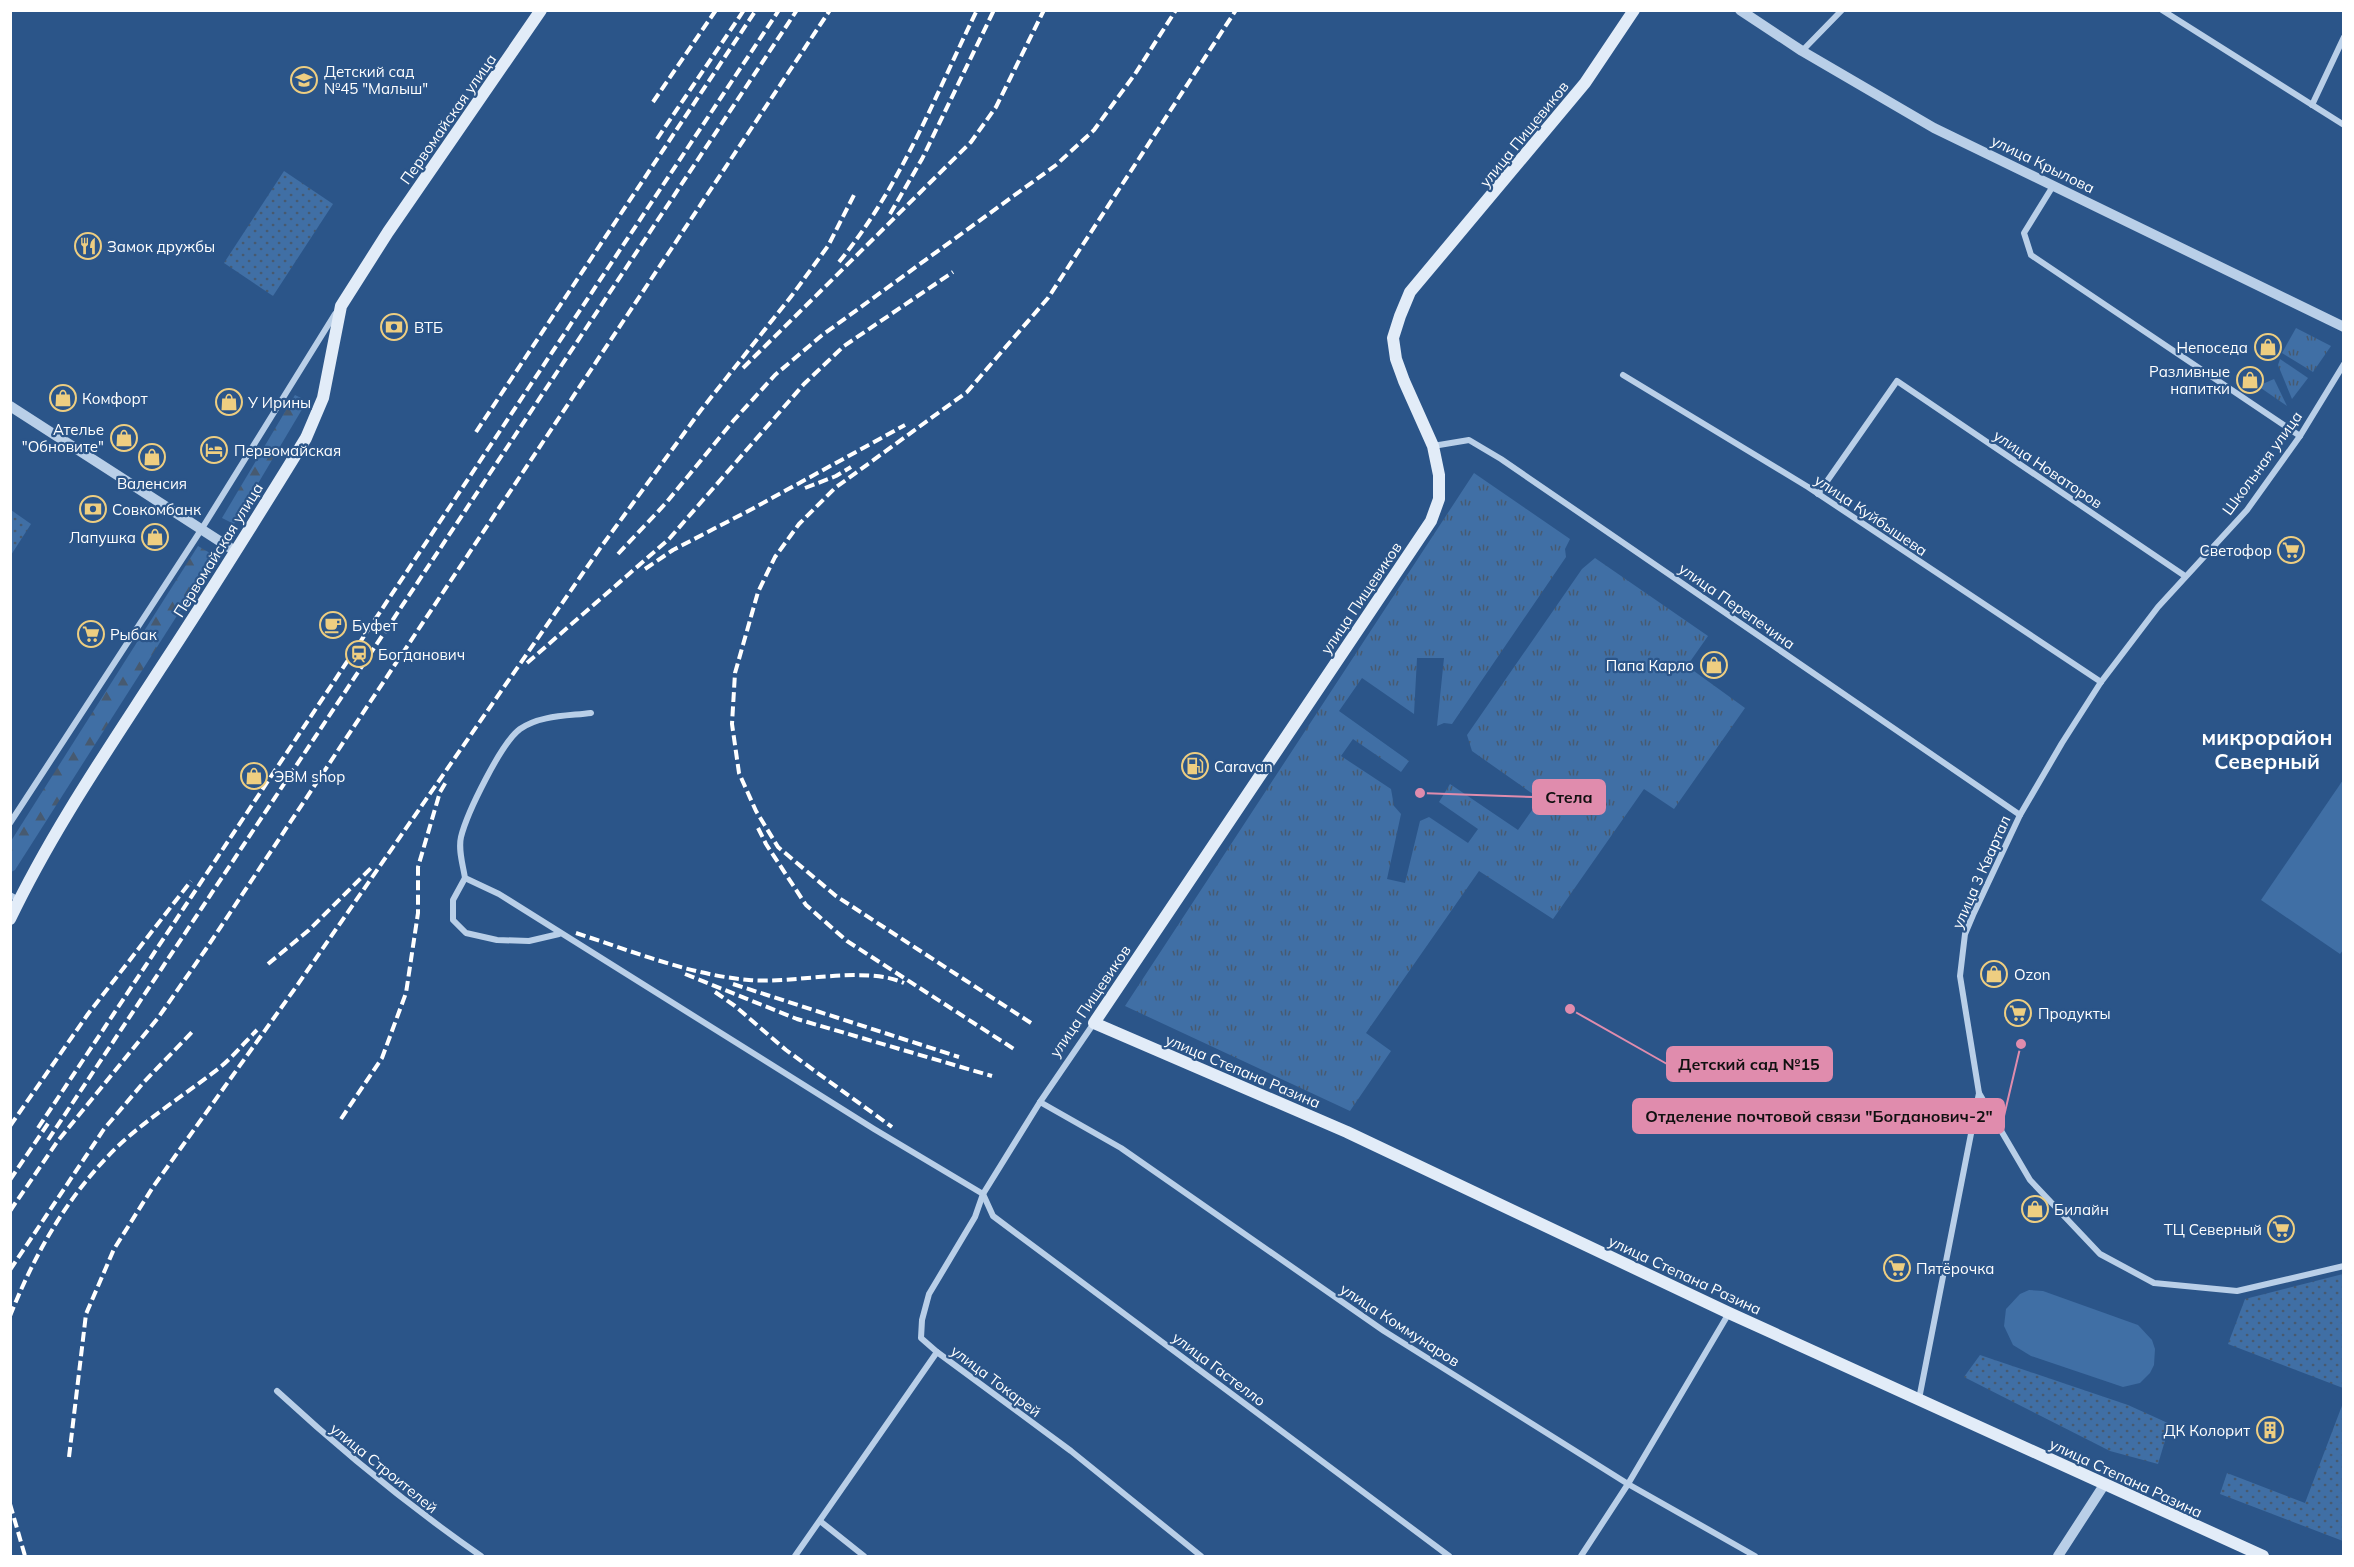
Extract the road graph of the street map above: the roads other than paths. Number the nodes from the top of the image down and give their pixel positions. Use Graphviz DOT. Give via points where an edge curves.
graph roads {
  1 [pos="541,10"];
  2 [pos="1634,10"];
  3 [pos="1740,10"];
  4 [pos="1842,10"];
  5 [pos="2162,10"];
  6 [pos="2343,37"];
  7 [pos="1802,51"];
  8 [pos="2312,105"];
  9 [pos="2343,125"];
  10 [pos="2053,185"];
  11 [pos="340,306"];
  12 [pos="2343,327"];
  13 [pos="2343,364"];
  14 [pos="1623,375"];
  15 [pos="10,406"];
  16 [pos="2300,436"];
  17 [pos="1433,446"];
  18 [pos="1818,494"];
  19 [pos="201,530"];
  20 [pos="235,551"];
  21 [pos="2185,576"];
  22 [pos="2101,682"];
  23 [pos="591,713"];
  24 [pos="2020,815"];
  25 [pos="10,823"];
  26 [pos="465,878"];
  27 [pos="15,897"];
  28 [pos="10,919"];
  29 [pos="559,934"];
  30 [pos="1094,1023"];
  31 [pos="1979,1093"];
  32 [pos="1040,1102"];
  33 [pos="983,1194"];
  34 [pos="2343,1266"];
  35 [pos="1729,1313"];
  36 [pos="937,1352"];
  37 [pos="277,1391"];
  38 [pos="1919,1399"];
  39 [pos="1628,1484"];
  40 [pos="2104,1485"];
  41 [pos="820,1521"];
  42 [pos="1198,1556"];
  43 [pos="481,1557"];
  44 [pos="795,1557"];
  45 [pos="864,1557"];
  46 [pos="1449,1557"];
  47 [pos="1581,1557"];
  48 [pos="1755,1557"];
  49 [pos="2058,1557"];
  50 [pos="2263,1557"];
  1 -- 11 [label="main road, Первомайская улица"];
  2 -- 17 [label="main road, улица Пищевиков" via="1585,83 1410,292 1393,338 1404,381"];
  3 -- 7 [label="street, улица Крылова"];
  4 -- 7 [label="street"];
  5 -- 8 [label="street"];
  6 -- 8 [label="street"];
  7 -- 10 [label="street, улица Крылова" via="1934,128"];
  8 -- 9 [label="street"];
  10 -- 12 [label="street, улица Крылова"];
  10 -- 16 [label="street" via="2024,233 2031,255"];
  11 -- 19 [label="street, Первомайская улица"];
  11 -- 20 [label="main road, Первомайская улица" via="323,398 306,438"];
  13 -- 16 [label="street, Школьная улица"];
  14 -- 18 [label="street, улица Куйбышева"];
  15 -- 19 [label="street"];
  16 -- 21 [label="street, Школьная улица" via="2247,510"];
  17 -- 24 [label="street, улица Перепечина" via="1470,440 1501,459"];
  17 -- 30 [label="main road, улица Пищевиков" via="1440,475 1439,499 1431,521"];
  18 -- 21 [label="street, улица Новаторов" via="1897,381"];
  18 -- 22 [label="street, улица Куйбышева"];
  19 -- 20 [label="street"];
  19 -- 25 [label="street, Первомайская улица"];
  20 -- 27 [label="main road, Первомайская улица"];
  21 -- 22 [label="street, Школьная улица"];
  22 -- 24 [label="street, улица 3 Квартал"];
  23 -- 26 [label="street" via="541,719 519,729 499,756 471,808 461,838"];
  24 -- 31 [label="street, улица 3 Квартал" via="1965,934 1962,953 1960,976"];
  26 -- 29 [label="street" via="499,894"];
  26 -- 29 [label="street" via="453,900 453,920 466,933 497,940 530,941"];
  27 -- 28 [label="main road, Первомайская улица"];
  29 -- 33 [label="street"];
  30 -- 32 [label="street, улица Пищевиков"];
  30 -- 35 [label="main road, улица Степана Разина" via="1347,1132"];
  31 -- 34 [label="street" via="2030,1180 2100,1254 2154,1282 2237,1291"];
  31 -- 38 [label="street"];
  32 -- 33 [label="street, улица Пищевиков"];
  32 -- 39 [label="street, улица Коммунаров" via="1121,1148 1383,1331"];
  33 -- 36 [label="street, улица Пищевиков" via="975,1217 929,1294 921,1338"];
  33 -- 46 [label="street, улица Гастелло" via="993,1216"];
  35 -- 38 [label="main road, улица Степана Разина"];
  35 -- 39 [label="street"];
  36 -- 41 [label="street, улица Токарей"];
  36 -- 42 [label="street, улица Токарей" via="1071,1451"];
  37 -- 43 [label="street, улица Строителей" via="408,1504"];
  38 -- 40 [label="main road, улица Степана Разина"];
  39 -- 47 [label="street"];
  39 -- 48 [label="street, улица Коммунаров"];
  40 -- 49 [label="street"];
  40 -- 50 [label="main road, улица Степана Разина"];
  41 -- 44 [label="street, улица Токарей"];
  41 -- 45 [label="street"];
}
